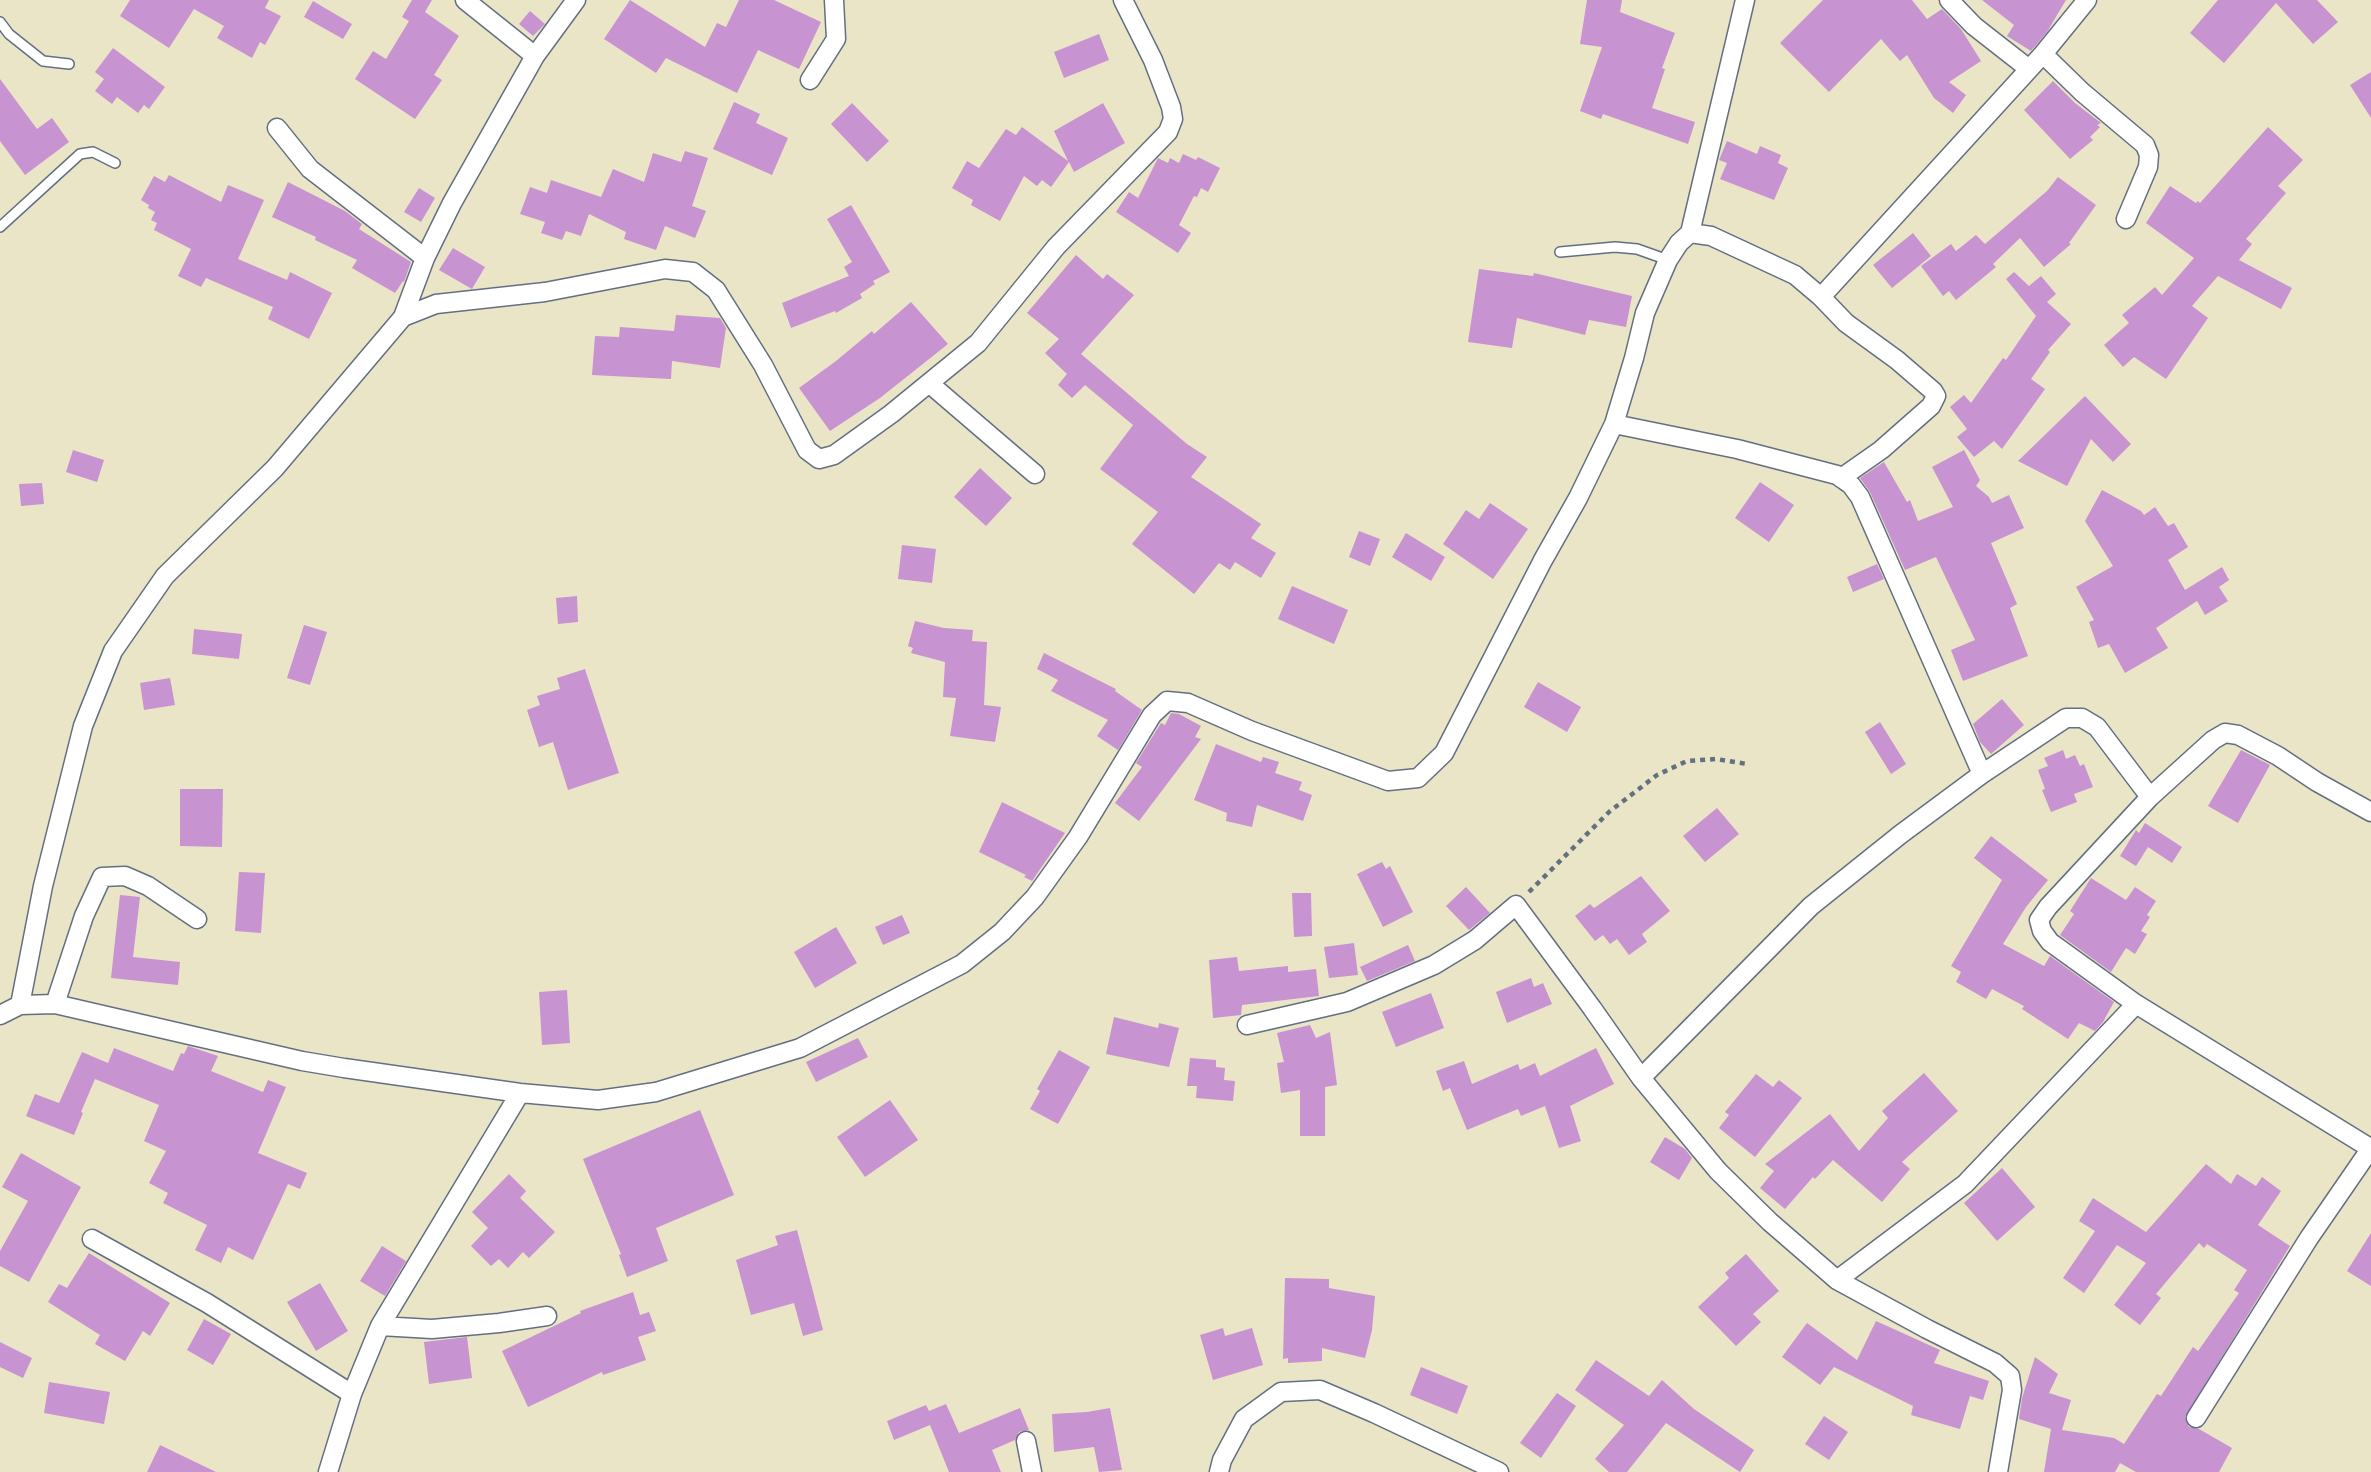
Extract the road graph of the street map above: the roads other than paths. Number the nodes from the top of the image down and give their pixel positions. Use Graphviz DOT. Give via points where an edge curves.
graph roads {
  1 [pos="465,0"];
  2 [pos="576,0"];
  3 [pos="834,0"];
  4 [pos="1123,0"];
  5 [pos="1745,0"];
  6 [pos="1949,0"];
  7 [pos="2087,0"];
  8 [pos="0,22"];
  9 [pos="2043,54"];
  10 [pos="535,56"];
  11 [pos="69,64"];
  12 [pos="2029,69"];
  13 [pos="810,80"];
  14 [pos="277,128"];
  15 [pos="115,163"];
  16 [pos="2126,219"];
  17 [pos="0,227"];
  18 [pos="1690,233"];
  19 [pos="1560,252"];
  20 [pos="425,258"];
  21 [pos="1668,260"];
  22 [pos="1821,297"];
  23 [pos="403,317"];
  24 [pos="930,384"];
  25 [pos="1614,424"];
  26 [pos="1035,474"];
  27 [pos="1841,478"];
  28 [pos="1982,774"];
  29 [pos="2150,797"];
  30 [pos="2371,812"];
  31 [pos="197,919"];
  32 [pos="55,1004"];
  33 [pos="2136,1004"];
  34 [pos="20,1005"];
  35 [pos="0,1015"];
  36 [pos="1247,1025"];
  37 [pos="1641,1078"];
  38 [pos="520,1093"];
  39 [pos="2371,1148"];
  40 [pos="92,1239"];
  41 [pos="1837,1280"];
  42 [pos="547,1316"];
  43 [pos="380,1326"];
  44 [pos="352,1394"];
  45 [pos="2196,1418"];
  46 [pos="1026,1441"];
  47 [pos="328,1472"];
  48 [pos="1032,1472"];
  49 [pos="1219,1472"];
  50 [pos="1499,1472"];
  51 [pos="1998,1472"];
  1 -- 10 [label="street"];
  2 -- 10 [label="street"];
  3 -- 13 [label="street" via="836,39"];
  4 -- 24 [label="street" via="1171,107 1168,132 1056,247 978,343"];
  5 -- 18 [label="street"];
  6 -- 12 [label="street"];
  7 -- 9 [label="street"];
  8 -- 11 [label="lane" via="43,61"];
  9 -- 12 [label="street"];
  9 -- 16 [label="street" via="2145,145 2148,167"];
  10 -- 20 [label="street"];
  12 -- 22 [label="street"];
  14 -- 20 [label="street" via="310,169"];
  15 -- 17 [label="lane" via="93,152 80,154"];
  18 -- 21 [label="street"];
  18 -- 22 [label="street" via="1711,236 1795,275"];
  19 -- 21 [label="lane" via="1615,247"];
  20 -- 23 [label="street"];
  21 -- 25 [label="street" via="1645,313"];
  22 -- 27 [label="street" via="1936,396 1931,406 1881,450"];
  23 -- 24 [label="street" via="436,304 545,292 665,269 693,272 716,290 763,365 807,450 819,459 834,455"];
  23 -- 34 [label="street" via="275,468 165,576 113,651 83,726 43,886"];
  24 -- 26 [label="street"];
  25 -- 27 [label="street" via="1737,449"];
  25 -- 38 [label="street" via="1444,752 1418,778 1388,780 1188,703 1167,701 1152,715 1035,897 962,964 800,1048 656,1092 598,1100"];
  27 -- 28 [label="street" via="1860,497"];
  28 -- 29 [label="street" via="2066,718 2082,718 2097,727"];
  28 -- 37 [label="street" via="1811,906"];
  29 -- 30 [label="street" via="2225,733 2278,756"];
  29 -- 33 [label="street" via="2039,920 2050,942"];
  31 -- 32 [label="street" via="148,886 125,876 102,877 83,916"];
  32 -- 34 [label="street"];
  32 -- 38 [label="street" via="302,1062"];
  33 -- 39 [label="street"];
  33 -- 41 [label="street" via="1965,1184"];
  34 -- 35 [label="street"];
  36 -- 37 [label="street" via="1347,1002 1434,965 1475,940 1516,905"];
  37 -- 41 [label="street" via="1718,1171"];
  38 -- 43 [label="street"];
  39 -- 45 [label="street" via="2308,1238"];
  40 -- 44 [label="street" via="207,1303"];
  41 -- 51 [label="street" via="1995,1363 2010,1376 2012,1390"];
  42 -- 43 [label="street" via="432,1329"];
  43 -- 44 [label="street"];
  44 -- 47 [label="street"];
  46 -- 48 [label="street"];
  49 -- 50 [label="street" via="1244,1419 1281,1392 1320,1390"];
}
